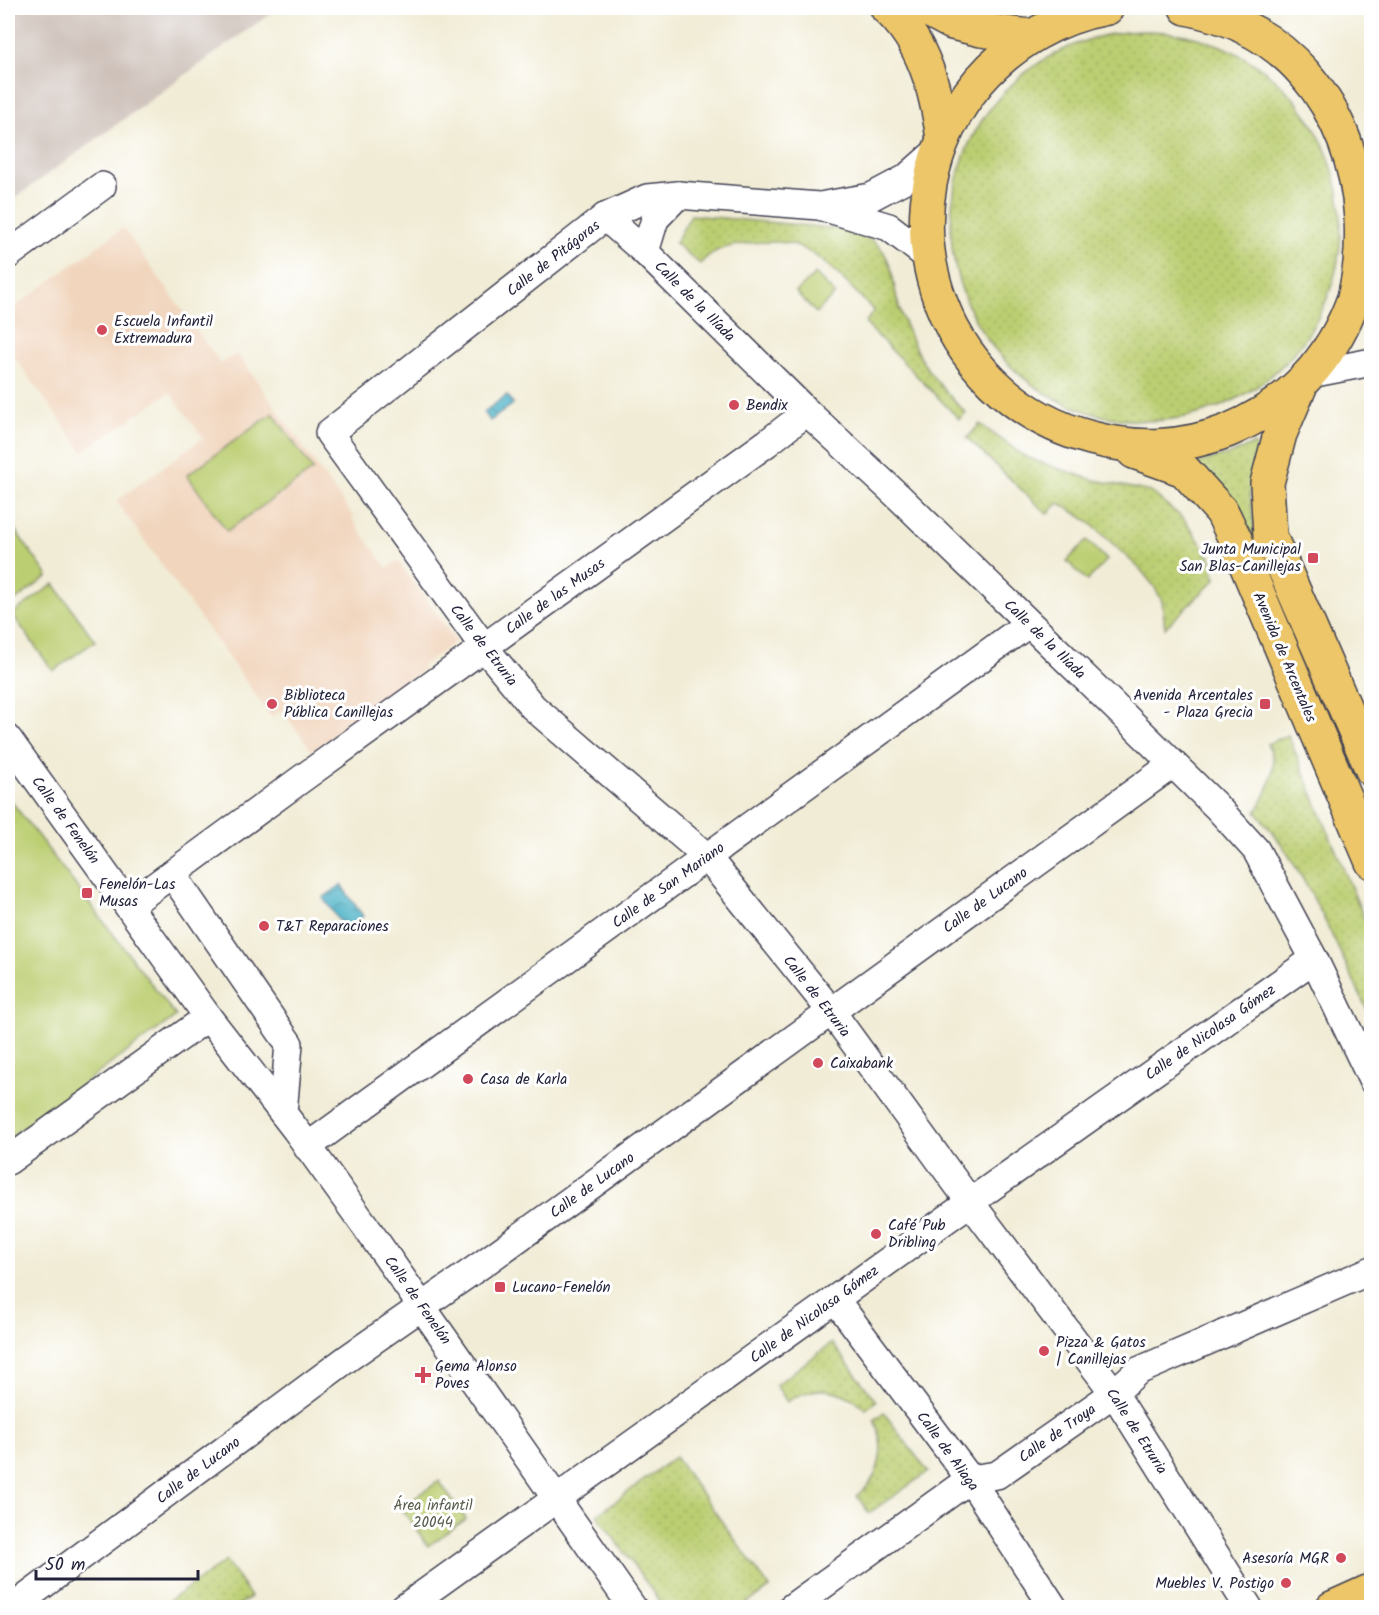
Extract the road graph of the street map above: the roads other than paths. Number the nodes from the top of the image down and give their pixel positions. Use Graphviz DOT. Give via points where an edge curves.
graph roads {
  1 [pos="887,8"];
  2 [pos="924,8"];
  3 [pos="1098,8"];
  4 [pos="1205,9"];
  5 [pos="1030,36"];
  6 [pos="941,144"];
  7 [pos="102,186"];
  8 [pos="678,195"];
  9 [pos="819,206"];
  10 [pos="605,217"];
  11 [pos="645,252"];
  12 [pos="8,255"];
  13 [pos="928,257"];
  14 [pos="1371,362"];
  15 [pos="1305,380"];
  16 [pos="807,412"];
  17 [pos="330,433"];
  18 [pos="1110,443"];
  19 [pos="1028,624"];
  20 [pos="484,648"];
  21 [pos="8,739"];
  22 [pos="1173,764"];
  23 [pos="1371,770"];
  24 [pos="707,857"];
  25 [pos="1371,862"];
  26 [pos="172,874"];
  27 [pos="128,906"];
  28 [pos="1314,959"];
  29 [pos="831,1011"];
  30 [pos="208,1017"];
  31 [pos="1371,1080"];
  32 [pos="283,1113"];
  33 [pos="307,1147"];
  34 [pos="8,1161"];
  35 [pos="970,1202"];
  36 [pos="1371,1270"];
  37 [pos="835,1299"];
  38 [pos="422,1305"];
  39 [pos="1114,1393"];
  40 [pos="970,1479"];
  41 [pos="557,1498"];
  42 [pos="1371,1590"];
  43 [pos="23,1604"];
  44 [pos="404,1608"];
  45 [pos="633,1608"];
  46 [pos="791,1608"];
  47 [pos="1054,1608"];
  48 [pos="1249,1608"];
  49 [pos="1332,1608"];
  1 -- 6 [label="main road" via="913,38 925,62 938,104"];
  2 -- 5 [label="main road" via="952,23"];
  3 -- 5 [label="main road"];
  4 -- 15 [label="main road" via="1269,41 1302,68 1333,106 1361,172 1367,210 1359,285 1333,344"];
  5 -- 6 [label="main road" via="1008,52 970,92"];
  6 -- 9 [label="street, Calle de Pitágoras" via="905,179 871,196"];
  6 -- 13 [label="main road" via="927,200"];
  7 -- 12 [label="street"];
  8 -- 9 [label="street, Calle de Pitágoras"];
  8 -- 10 [label="street, Calle de Pitágoras" via="647,198"];
  8 -- 11 [label="street, Calle de la Ilíada" via="655,219"];
  9 -- 13 [label="street, Calle de Pitágoras" via="889,227"];
  10 -- 11 [label="street, Calle de la Ilíada"];
  10 -- 17 [label="street, Calle de Pitágoras"];
  11 -- 16 [label="street, Calle de la Ilíada"];
  13 -- 18 [label="main road" via="953,331 992,382 1039,418 1072,433"];
  14 -- 15 [label="street"];
  15 -- 18 [label="main road" via="1246,423 1214,436 1145,447"];
  15 -- 23 [label="main road" via="1280,434 1267,483 1270,536"];
  16 -- 19 [label="street, Calle de la Ilíada"];
  16 -- 20 [label="street, Calle de las Musas"];
  17 -- 20 [label="street, Calle de Etruria"];
  18 -- 25 [label="main road, Avenida de Arcentales" via="1184,470 1222,512"];
  19 -- 22 [label="street, Calle de la Ilíada"];
  19 -- 24 [label="street, Calle de San Mariano"];
  20 -- 24 [label="street, Calle de Etruria" via="533,708"];
  20 -- 26 [label="street, Calle de las Musas"];
  21 -- 27 [label="street, Calle de Fenelón"];
  22 -- 28 [label="street, Calle de la Ilíada" via="1256,850"];
  22 -- 29 [label="street, Calle de Lucano"];
  24 -- 29 [label="street, Calle de Etruria"];
  24 -- 33 [label="street, Calle de San Mariano"];
  26 -- 27 [label="street, Calle de las Musas"];
  26 -- 32 [label="street" via="289,1044"];
  27 -- 30 [label="street, Calle de Fenelón"];
  28 -- 31 [label="street, Calle de la Ilíada"];
  28 -- 35 [label="street, Calle de Nicolasa Gómez"];
  29 -- 35 [label="street, Calle de Etruria"];
  29 -- 38 [label="street, Calle de Lucano"];
  30 -- 32 [label="street, Calle de Fenelón"];
  30 -- 34 [label="street"];
  32 -- 33 [label="street, Calle de Fenelón"];
  33 -- 38 [label="street, Calle de Fenelón"];
  35 -- 37 [label="street, Calle de Nicolasa Gómez"];
  35 -- 39 [label="street, Calle de Etruria"];
  36 -- 39 [label="street, Calle de Troya" via="1138,1371"];
  37 -- 40 [label="street, Calle de Aliaga"];
  37 -- 41 [label="street, Calle de Nicolasa Gómez"];
  38 -- 41 [label="street, Calle de Fenelón"];
  38 -- 43 [label="street, Calle de Lucano"];
  39 -- 40 [label="street, Calle de Troya" via="997,1475"];
  39 -- 48 [label="street, Calle de Etruria"];
  40 -- 46 [label="street, Calle de Troya"];
  40 -- 47 [label="street, Calle de Aliaga"];
  41 -- 44 [label="street, Calle de Nicolasa Gómez"];
  41 -- 45 [label="street, Calle de Fenelón"];
  42 -- 49 [label="main road"];
}
